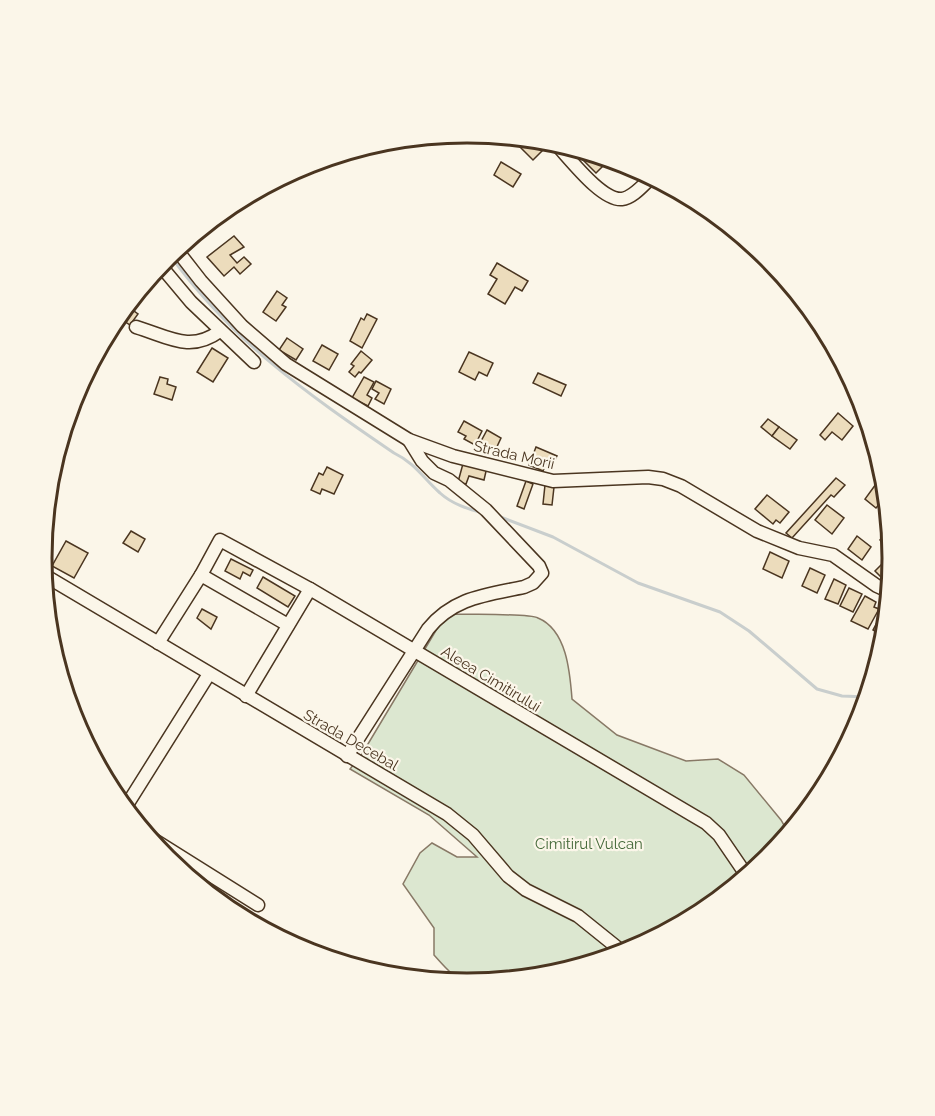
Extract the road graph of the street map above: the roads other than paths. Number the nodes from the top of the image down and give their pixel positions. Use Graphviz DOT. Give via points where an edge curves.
graph roads {
  1 [pos="566,155"];
  2 [pos="645,183"];
  3 [pos="175,264"];
  4 [pos="175,264"];
  5 [pos="136,327"];
  6 [pos="220,330"];
  7 [pos="254,362"];
  8 [pos="409,440"];
  9 [pos="201,574"];
  10 [pos="53,581"];
  11 [pos="882,588"];
  12 [pos="310,589"];
  13 [pos="288,625"];
  14 [pos="158,643"];
  15 [pos="414,651"];
  16 [pos="209,674"];
  17 [pos="246,696"];
  18 [pos="347,756"];
  19 [pos="130,800"];
  20 [pos="178,855"];
  21 [pos="742,869"];
  22 [pos="258,905"];
  23 [pos="615,946"];
  1 -- 2 [label="street" via="598,189 610,196 630,197"];
  3 -- 6 [label="street"];
  4 -- 8 [label="street, Strada Morii" via="286,364"];
  5 -- 6 [label="street" via="186,343 198,343"];
  6 -- 7 [label="street"];
  8 -- 11 [label="street, Strada Morii" via="453,456 553,481 663,479 757,531 799,548 833,555"];
  8 -- 15 [label="street" via="422,461 486,510 542,573 525,587 448,608"];
  9 -- 12 [label="street, Aleea Cimitirului" via="220,540"];
  9 -- 13 [label="street"];
  9 -- 14 [label="street"];
  10 -- 14 [label="street, Strada Decebal"];
  12 -- 13 [label="street"];
  12 -- 15 [label="street, Aleea Cimitirului"];
  13 -- 17 [label="street"];
  14 -- 16 [label="street, Strada Decebal"];
  15 -- 18 [label="street"];
  15 -- 21 [label="street, Aleea Cimitirului" via="706,823 720,835"];
  16 -- 17 [label="street, Strada Decebal"];
  16 -- 19 [label="street"];
  17 -- 18 [label="street, Strada Decebal"];
  18 -- 23 [label="street, Strada Decebal" via="447,814 473,835 508,876 526,890 578,916"];
  20 -- 22 [label="street"];
}
